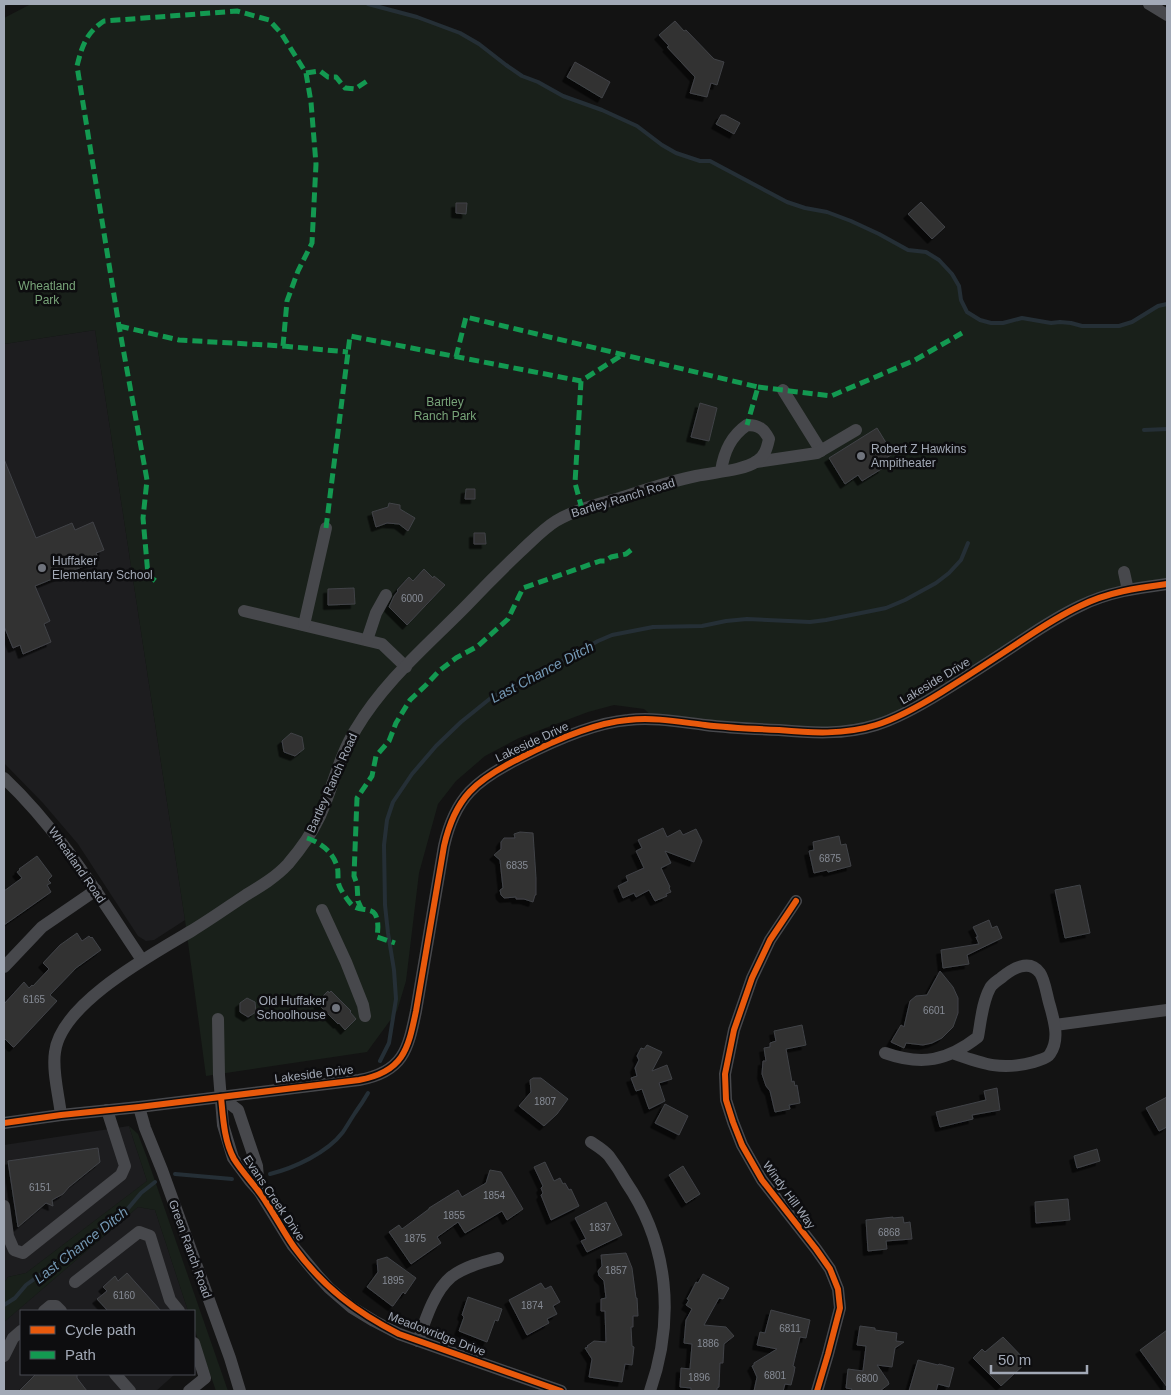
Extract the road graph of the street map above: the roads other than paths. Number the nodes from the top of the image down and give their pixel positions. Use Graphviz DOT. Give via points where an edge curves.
graph roads {
  1 [pos="1149,4"];
  2 [pos="1167,15"];
  3 [pos="782,390"];
  4 [pos="856,430"];
  5 [pos="821,451"];
  6 [pos="756,462"];
  7 [pos="721,471"];
  8 [pos="326,528"];
  9 [pos="1124,572"];
  10 [pos="1167,584"];
  11 [pos="1128,590"];
  12 [pos="386,595"];
  13 [pos="244,611"];
  14 [pos="304,625"];
  15 [pos="367,640"];
  16 [pos="406,667"];
  17 [pos="4,778"];
  18 [pos="96,890"];
  19 [pos="796,901"];
  20 [pos="322,910"];
  21 [pos="142,960"];
  22 [pos="4,966"];
  23 [pos="1167,1010"];
  24 [pos="364,1016"];
  25 [pos="218,1019"];
  26 [pos="1055,1025"];
  27 [pos="885,1053"];
  28 [pos="952,1053"];
  29 [pos="221,1097"];
  30 [pos="138,1107"];
  31 [pos="107,1110"];
  32 [pos="61,1115"];
  33 [pos="4,1123"];
  34 [pos="591,1142"];
  35 [pos="259,1191"];
  36 [pos="4,1206"];
  37 [pos="498,1258"];
  38 [pos="318,1276"];
  39 [pos="75,1282"];
  40 [pos="45,1310"];
  41 [pos="60,1310"];
  42 [pos="178,1310"];
  43 [pos="20,1332"];
  44 [pos="418,1342"];
  45 [pos="195,1347"];
  46 [pos="4,1356"];
  47 [pos="116,1375"];
  48 [pos="130,1391"];
  49 [pos="189,1391"];
  50 [pos="240,1391"];
  51 [pos="561,1391"];
  52 [pos="650,1391"];
  53 [pos="817,1391"];
  1 -- 2 [label="street"];
  3 -- 5 [label="street"];
  4 -- 5 [label="street, Bartley Ranch Road"];
  5 -- 6 [label="street, Bartley Ranch Road"];
  6 -- 7 [label="street, Bartley Ranch Road"];
  6 -- 7 [label="street" via="767,449 769,439 761,427 748,425 730,442"];
  7 -- 16 [label="street, Bartley Ranch Road" via="574,512 555,522 490,581"];
  8 -- 14 [label="street"];
  9 -- 11 [label="street"];
  10 -- 11 [label="street, Lakeside Drive"];
  11 -- 29 [label="street, Lakeside Drive" via="1094,600 1069,612 929,700 877,725 841,732 809,732 668,720 626,720 566,738 496,770 462,800 448,829 413,1027 402,1057 383,1073 359,1080"];
  12 -- 15 [label="street"];
  13 -- 14 [label="street"];
  14 -- 15 [label="street"];
  15 -- 16 [label="street" via="382,644"];
  16 -- 21 [label="street, Bartley Ranch Road" via="374,701 355,730 344,750 320,816 290,862 258,888"];
  17 -- 18 [label="street, Wheatland Road" via="45,821"];
  18 -- 21 [label="street, Wheatland Road"];
  18 -- 22 [label="street" via="42,927"];
  19 -- 53 [label="street, Windy Hill Way" via="770,940 749,986 734,1030 726,1074 726,1100 742,1145 762,1180 830,1269 838,1289 840,1308"];
  20 -- 24 [label="street" via="346,962 363,1005"];
  21 -- 32 [label="street, Bartley Ranch Road" via="86,1003 65,1025 58,1038 55,1066"];
  23 -- 26 [label="street"];
  25 -- 29 [label="street"];
  26 -- 28 [label="street" via="1050,1056 1042,1060 997,1067"];
  26 -- 28 [label="street" via="1041,974 1025,964 1010,970 990,987 978,1037"];
  27 -- 28 [label="street" via="898,1058 933,1060"];
  29 -- 30 [label="street, Lakeside Drive"];
  29 -- 35 [label="street, Evans Creek Drive" via="223,1125 233,1158"];
  29 -- 35 [label="street, Evans Creek Drive" via="238,1110 257,1166"];
  30 -- 31 [label="street, Lakeside Drive"];
  30 -- 50 [label="street, Green Ranch Road"];
  31 -- 32 [label="street, Lakeside Drive"];
  31 -- 36 [label="street" via="126,1166 121,1175 24,1253 14,1250 8,1236"];
  32 -- 33 [label="street, Lakeside Drive"];
  34 -- 52 [label="street" via="608,1155 636,1197 656,1244 665,1297 665,1325"];
  35 -- 38 [label="street, Evans Creek Drive" via="293,1246"];
  37 -- 44 [label="street" via="451,1277 429,1309"];
  38 -- 44 [label="street, Meadowridge Drive" via="374,1322"];
  39 -- 42 [label="street" via="139,1232 144,1233 150,1236 170,1300"];
  40 -- 41 [label="street" via="50,1306"];
  43 -- 46 [label="street"];
  44 -- 51 [label="street, Meadowridge Drive"];
  45 -- 49 [label="street" via="205,1378"];
  47 -- 48 [label="street"];
}
